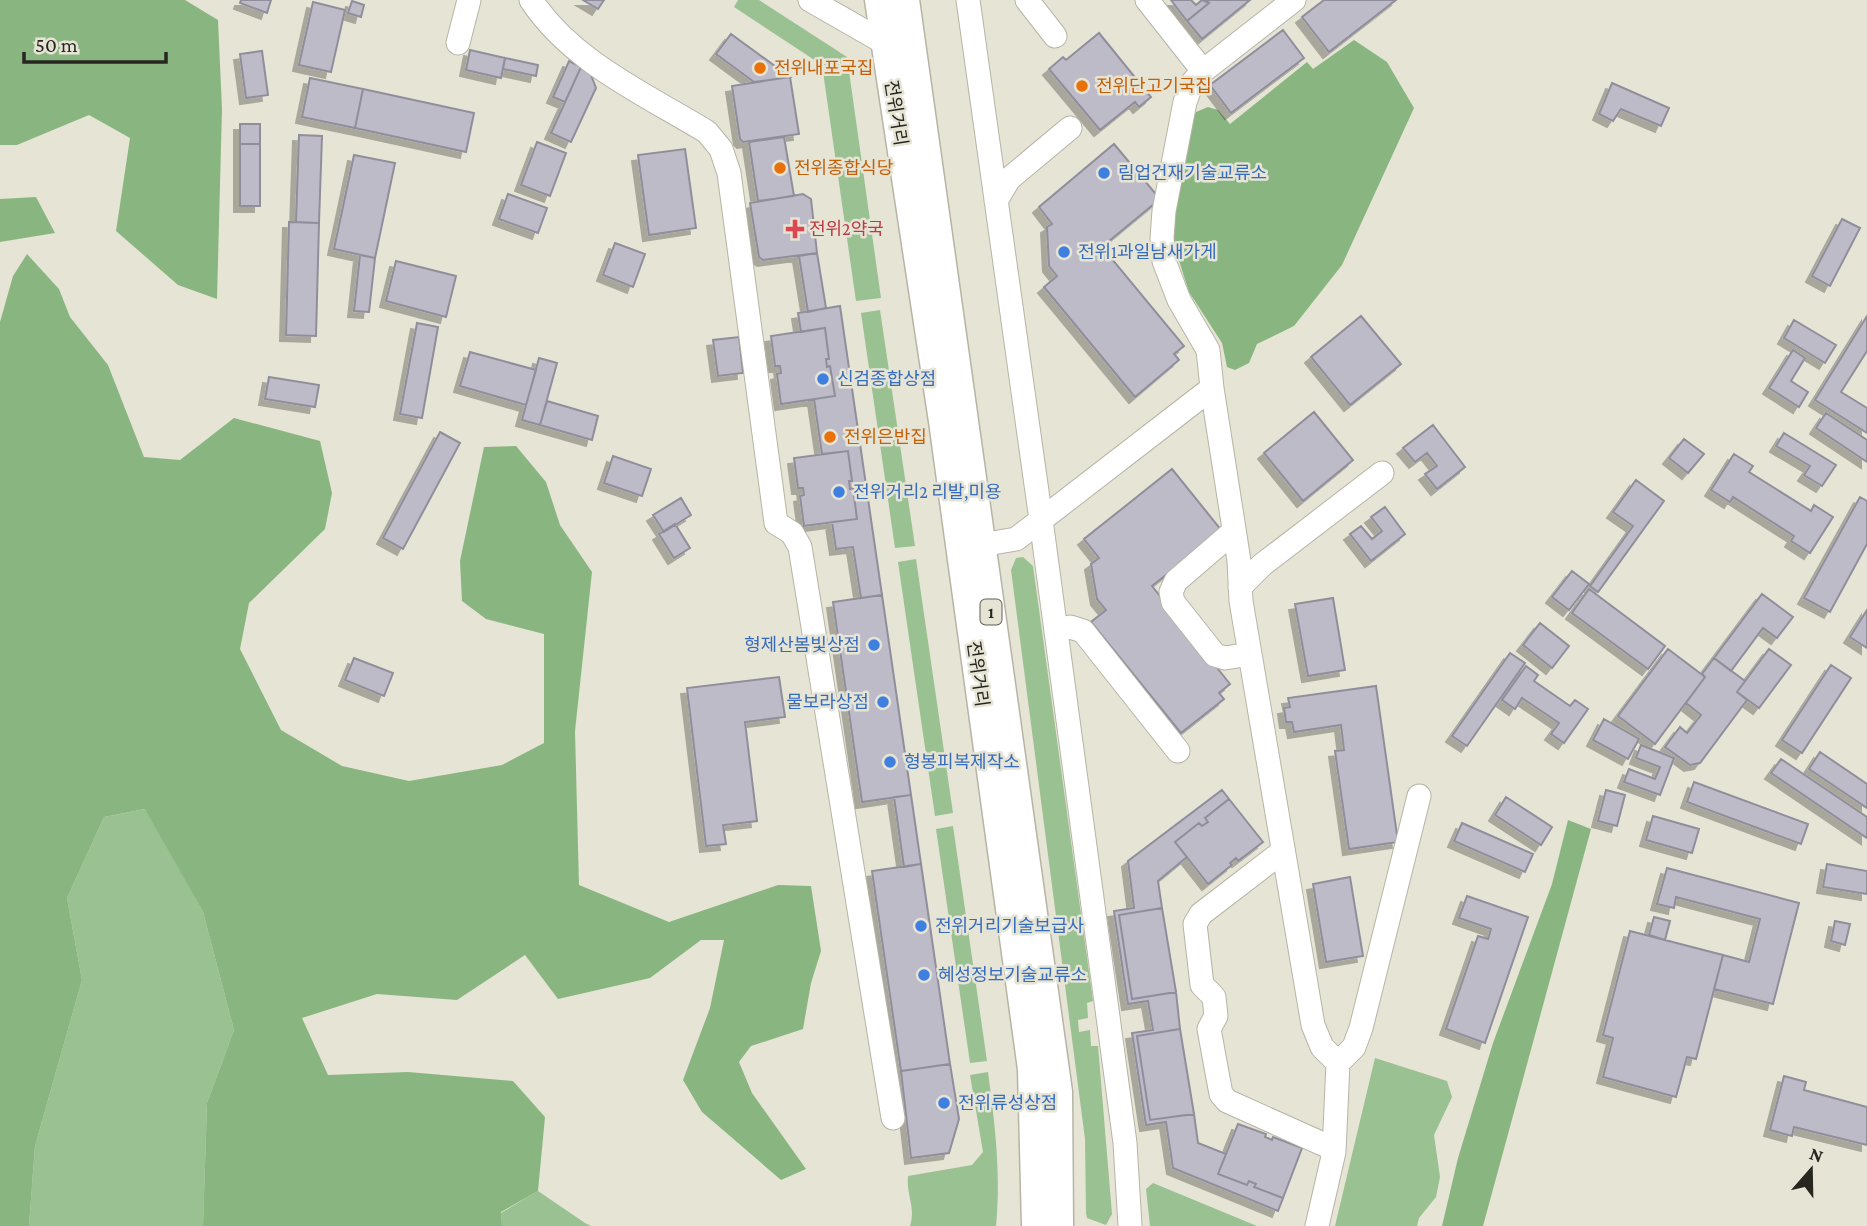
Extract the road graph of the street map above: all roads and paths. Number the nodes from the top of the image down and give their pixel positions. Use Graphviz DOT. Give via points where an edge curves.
graph roads {
  1 [pos="469,0"];
  2 [pos="531,0"];
  3 [pos="810,0"];
  4 [pos="879,0"];
  5 [pos="905,0"];
  6 [pos="968,0"];
  7 [pos="1027,0"];
  8 [pos="1147,0"];
  9 [pos="1294,0"];
  10 [pos="1055,36"];
  11 [pos="458,43"];
  12 [pos="885,43"];
  13 [pos="1203,71"];
  14 [pos="1070,128"];
  15 [pos="996,201"];
  16 [pos="1212,388"];
  17 [pos="1382,473"];
  18 [pos="1041,520"];
  19 [pos="1233,532"];
  20 [pos="981,545"];
  21 [pos="1240,587"];
  22 [pos="1056,631"];
  23 [pos="1250,654"];
  24 [pos="1178,751"];
  25 [pos="1419,796"];
  26 [pos="1283,851"];
  27 [pos="1338,1063"];
  28 [pos="893,1118"];
  29 [pos="1334,1149"];
  30 [pos="1036,1226"];
  31 [pos="1059,1226"];
  32 [pos="1130,1226"];
  33 [pos="1317,1226"];
  1 -- 11 [label="street"];
  2 -- 28 [label="street" via="556,34 583,56 707,132 721,149 729,173 776,523 792,533 800,547"];
  3 -- 12 [label="street"];
  4 -- 12 [label="main road, 전위거리 / 1"];
  5 -- 20 [label="main road, 전위거리 / 1"];
  6 -- 15 [label="street"];
  7 -- 10 [label="street"];
  8 -- 13 [label="street"];
  9 -- 13 [label="street"];
  12 -- 30 [label="main road, 전위거리 / 1" via="943,421 1032,1069"];
  13 -- 16 [label="street" via="1185,102 1162,238 1164,261 1179,300 1208,350"];
  14 -- 15 [label="street" via="1009,179"];
  15 -- 18 [label="street"];
  16 -- 18 [label="street"];
  16 -- 19 [label="street"];
  17 -- 21 [label="street"];
  18 -- 20 [label="street" via="1016,539"];
  18 -- 22 [label="street"];
  19 -- 21 [label="street"];
  19 -- 23 [label="street" via="1176,581 1171,592 1173,602 1215,655"];
  20 -- 31 [label="main road, 전위거리 / 1" via="1058,1092"];
  21 -- 23 [label="street"];
  22 -- 24 [label="street" via="1070,627 1083,631"];
  22 -- 32 [label="street" via="1125,1143"];
  23 -- 26 [label="street"];
  25 -- 27 [label="street" via="1361,1028 1354,1047"];
  26 -- 27 [label="street" via="1313,1025 1322,1047"];
  26 -- 29 [label="street" via="1201,914 1195,925 1202,985 1213,997 1216,1016 1209,1029 1221,1094 1227,1101"];
  27 -- 29 [label="street"];
  29 -- 33 [label="street"];
}
